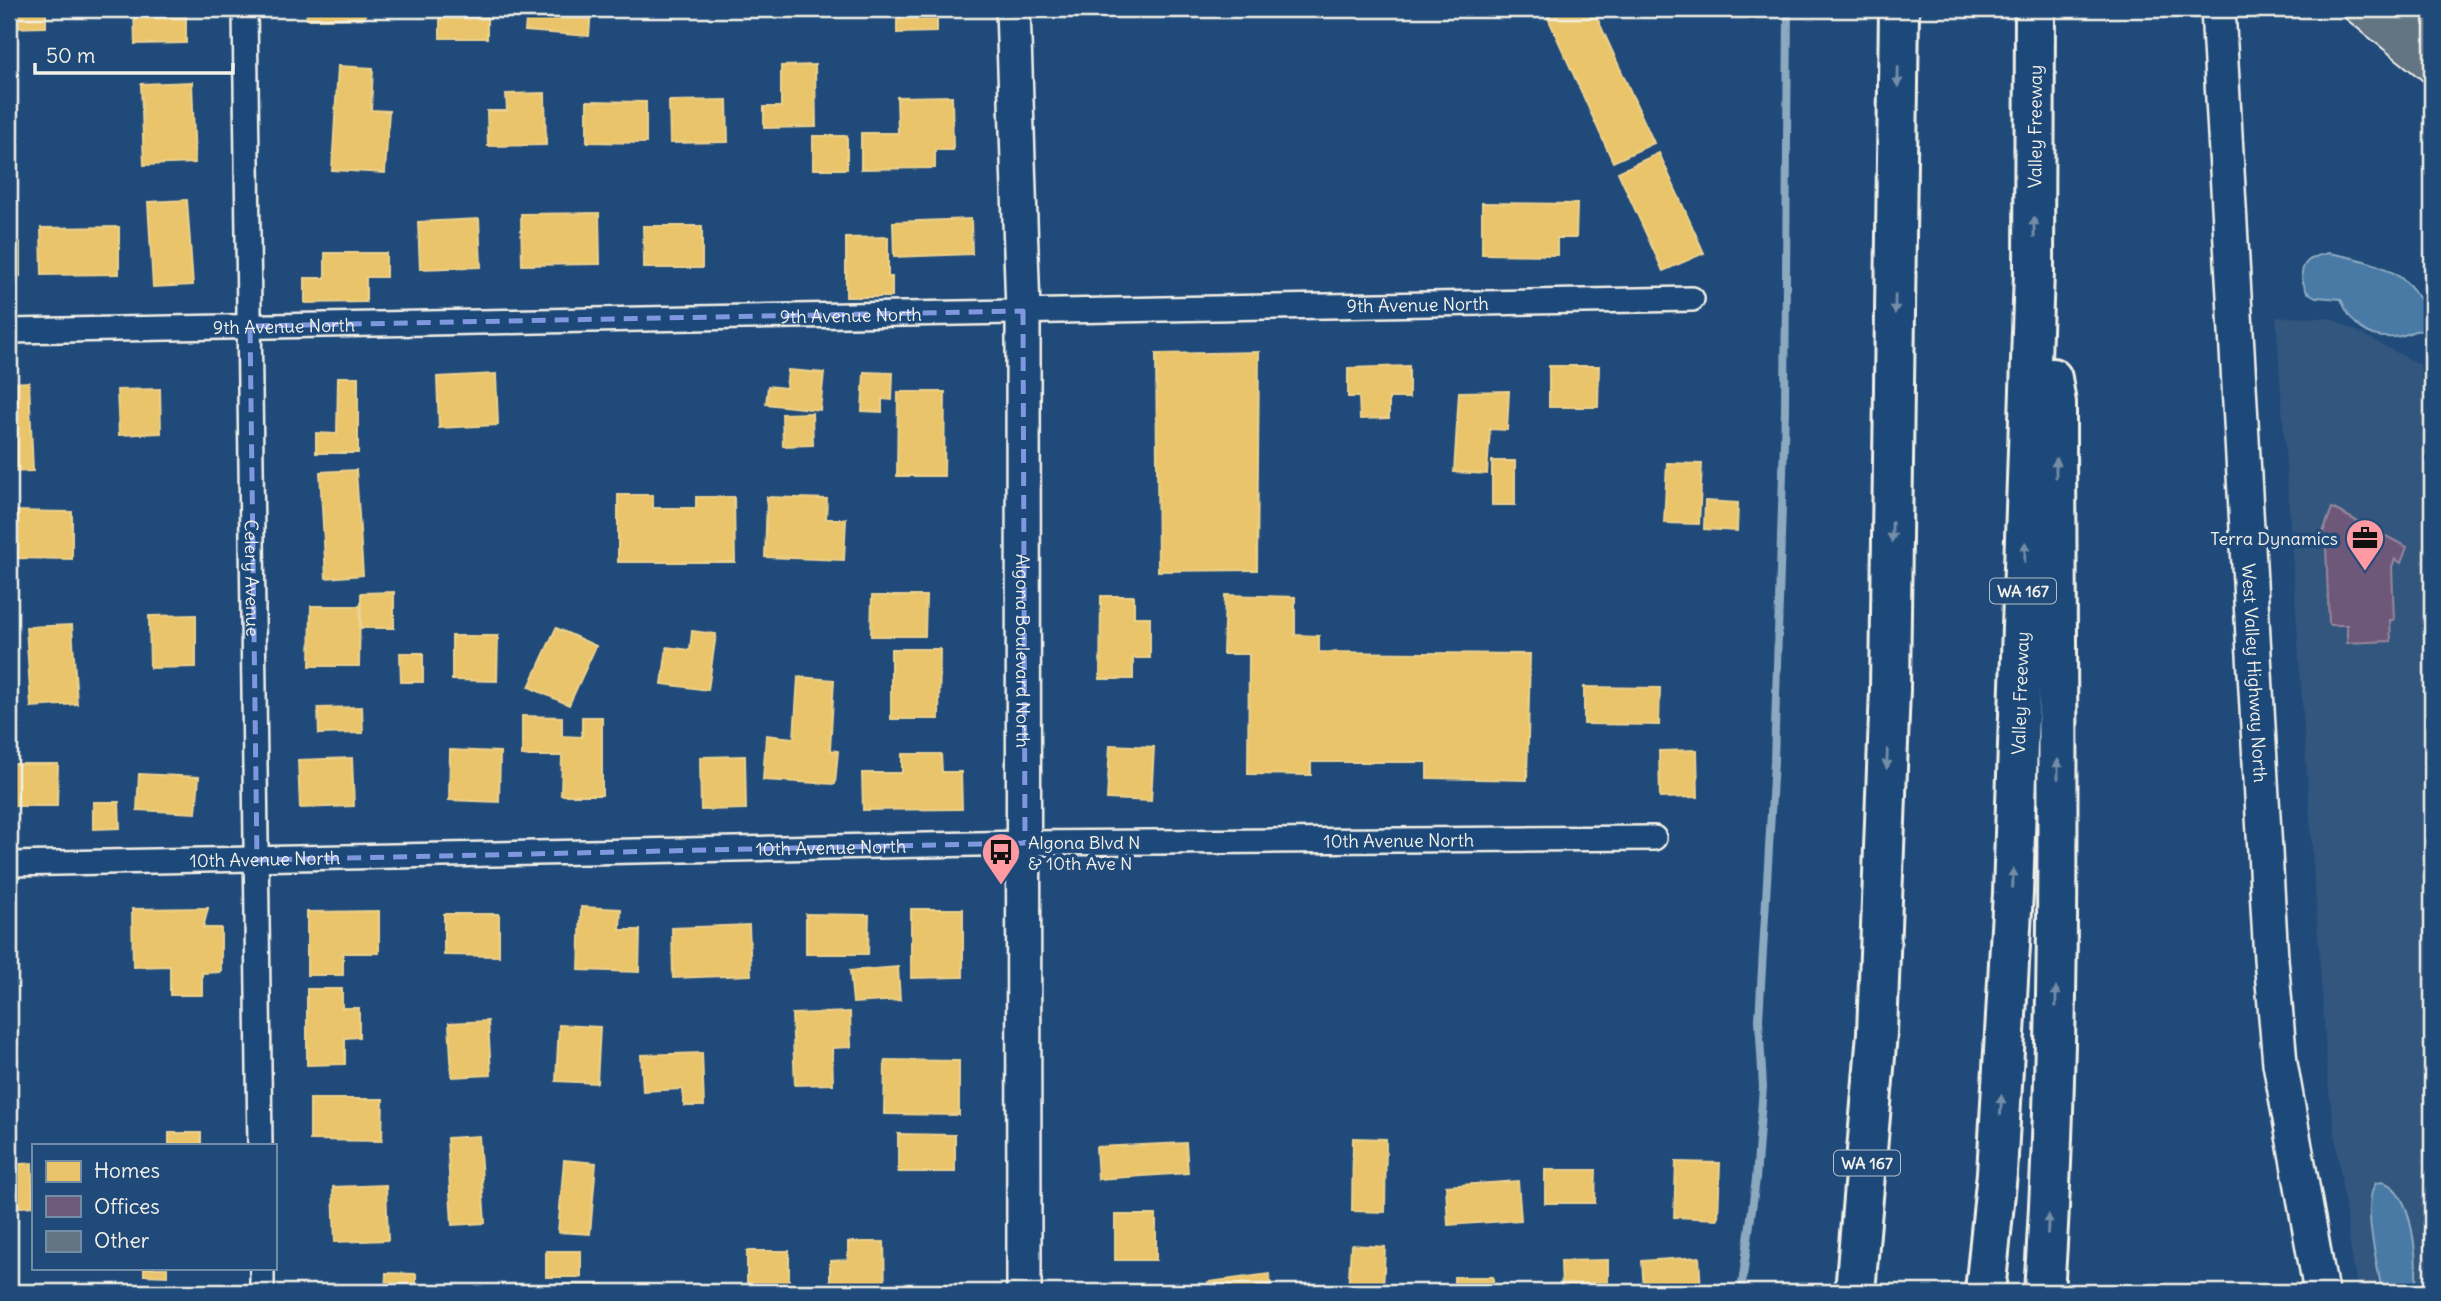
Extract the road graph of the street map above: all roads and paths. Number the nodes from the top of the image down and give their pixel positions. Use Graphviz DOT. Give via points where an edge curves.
graph roads {
  1 [pos="245,9"];
  2 [pos="1013,9"];
  3 [pos="1899,9"];
  4 [pos="2035,9"];
  5 [pos="2218,9"];
  6 [pos="2034,272"];
  7 [pos="1692,299"];
  8 [pos="1023,311"];
  9 [pos="250,326"];
  10 [pos="9,331"];
  11 [pos="1654,838"];
  12 [pos="1025,843"];
  13 [pos="257,860"];
  14 [pos="9,864"];
  15 [pos="1877,1033"];
  16 [pos="260,1144"];
  17 [pos="262,1270"];
  18 [pos="262,1292"];
  19 [pos="1024,1292"];
  20 [pos="1837,1292"];
  21 [pos="1855,1292"];
  22 [pos="1984,1292"];
  23 [pos="2044,1292"];
  24 [pos="2320,1292"];
  1 -- 9 [label="street, Celery Avenue"];
  2 -- 8 [label="street, Algona Boulevard North"];
  3 -- 15 [label="highway, WA 167, one-way" via="1890,689"];
  6 -- 4 [label="highway, Valley Freeway / WA 167, one-way"];
  5 -- 24 [label="street, West Valley Highway North" via="2271,959 2280,1063"];
  22 -- 6 [label="highway, Valley Freeway / WA 167, one-way" via="1997,1173 2013,893"];
  23 -- 6 [label="highway, one-way" via="2056,1053 2056,403"];
  7 -- 8 [label="street, 9th Avenue North"];
  8 -- 9 [label="street, 9th Avenue North"];
  8 -- 12 [label="street, Algona Boulevard North"];
  9 -- 10 [label="street, 9th Avenue North"];
  9 -- 13 [label="street, Celery Avenue"];
  11 -- 12 [label="street, 10th Avenue North"];
  12 -- 13 [label="street, 10th Avenue North"];
  12 -- 19 [label="street, Algona Boulevard North"];
  13 -- 14 [label="street, 10th Avenue North"];
  13 -- 16 [label="street, Celery Avenue"];
  15 -- 20 [label="highway"];
  15 -- 21 [label="highway, WA 167"];
  17 -- 18 [label="street"];
}
